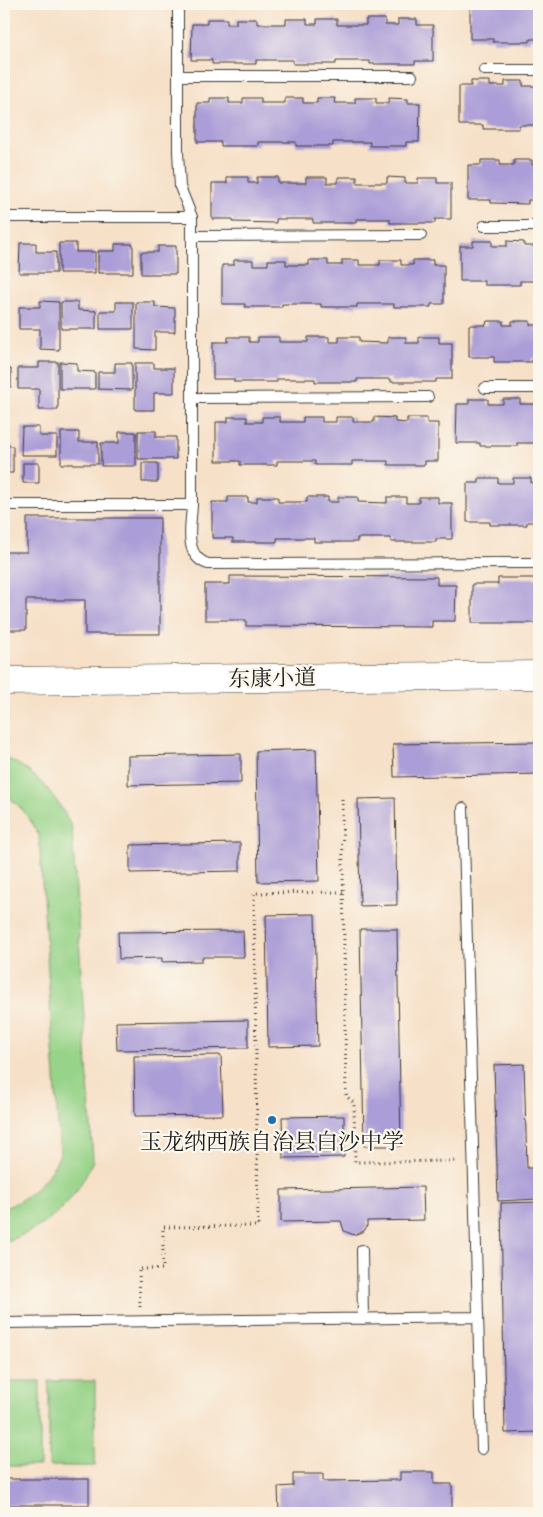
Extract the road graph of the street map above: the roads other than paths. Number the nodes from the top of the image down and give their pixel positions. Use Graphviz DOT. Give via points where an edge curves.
graph roads {
  1 [pos="178,4"];
  2 [pos="484,70"];
  3 [pos="539,70"];
  4 [pos="178,76"];
  5 [pos="412,76"];
  6 [pos="4,217"];
  7 [pos="192,217"];
  8 [pos="484,226"];
  9 [pos="539,226"];
  10 [pos="422,235"];
  11 [pos="192,236"];
  12 [pos="485,388"];
  13 [pos="539,388"];
  14 [pos="192,398"];
  15 [pos="428,398"];
  16 [pos="4,505"];
  17 [pos="192,505"];
  18 [pos="539,563"];
  19 [pos="539,675"];
  20 [pos="4,681"];
  21 [pos="463,808"];
  22 [pos="362,1250"];
  23 [pos="478,1317"];
  24 [pos="363,1318"];
  25 [pos="4,1323"];
  26 [pos="482,1449"];
  1 -- 4 [label="lane"];
  2 -- 3 [label="lane"];
  4 -- 5 [label="lane"];
  4 -- 7 [label="lane" via="180,187"];
  6 -- 7 [label="lane"];
  7 -- 11 [label="lane"];
  8 -- 9 [label="lane"];
  10 -- 11 [label="lane"];
  11 -- 14 [label="lane"];
  12 -- 13 [label="lane"];
  14 -- 15 [label="lane"];
  14 -- 17 [label="lane"];
  16 -- 17 [label="lane"];
  17 -- 18 [label="lane" via="191,547 201,562 208,564"];
  19 -- 20 [label="street, 东康小道"];
  21 -- 23 [label="lane"];
  22 -- 24 [label="lane"];
  23 -- 24 [label="lane"];
  23 -- 26 [label="lane"];
  24 -- 25 [label="lane"];
}
